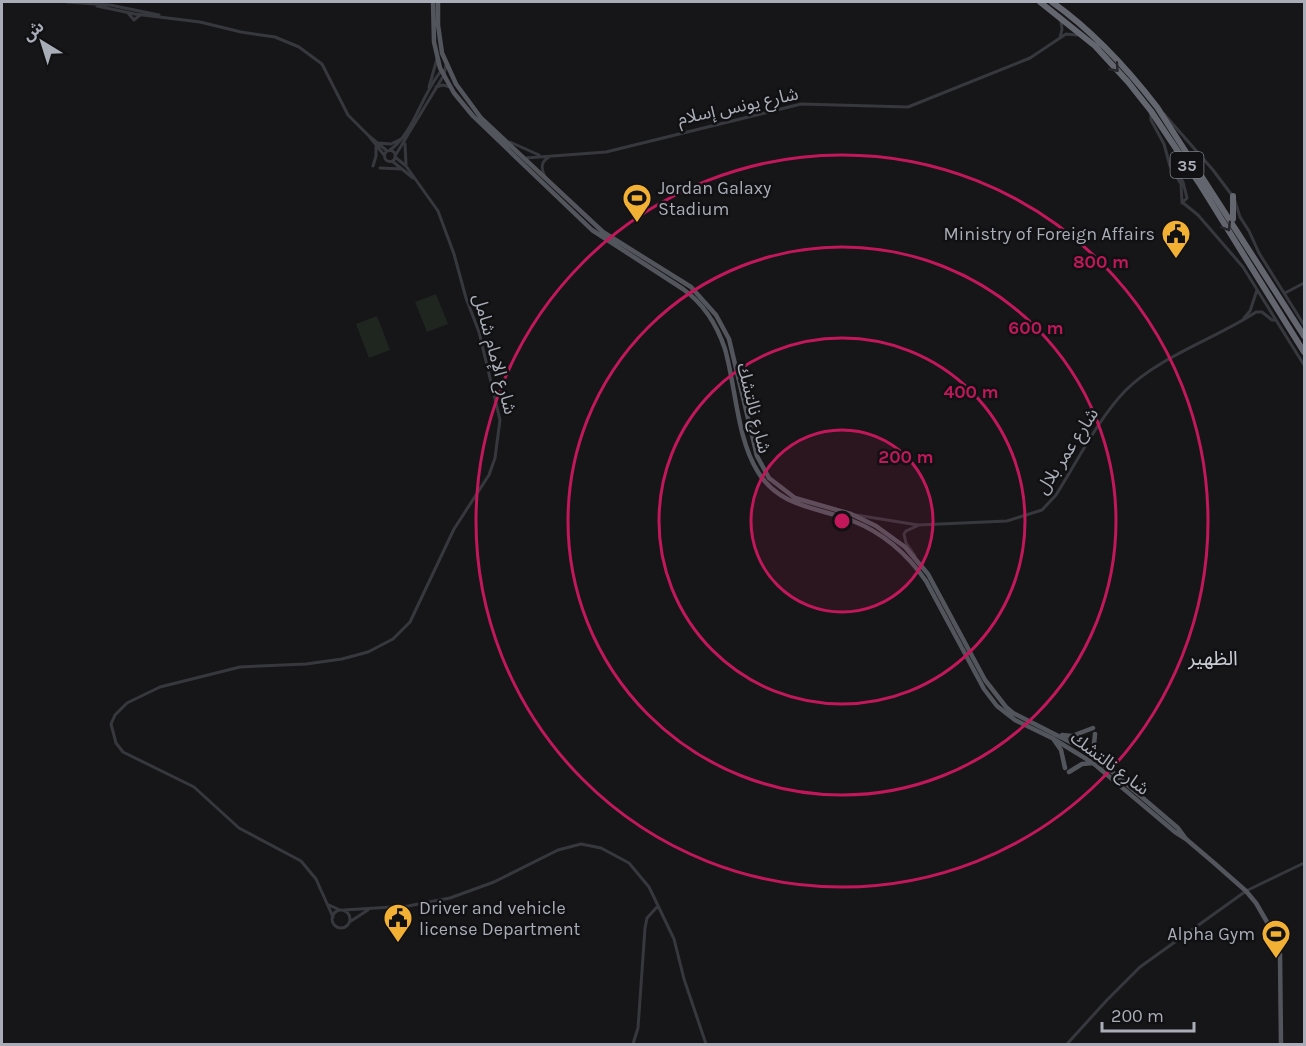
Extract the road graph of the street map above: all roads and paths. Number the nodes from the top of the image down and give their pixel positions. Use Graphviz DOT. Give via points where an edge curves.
graph roads {
  1 [pos="67,2"];
  2 [pos="435,2"];
  3 [pos="1040,2"];
  4 [pos="1053,2"];
  5 [pos="111,6"];
  6 [pos="161,16"];
  7 [pos="1059,17"];
  8 [pos="1059,39"];
  9 [pos="1087,39"];
  10 [pos="437,59"];
  11 [pos="445,71"];
  12 [pos="435,88"];
  13 [pos="452,89"];
  14 [pos="428,91"];
  15 [pos="1154,109"];
  16 [pos="502,138"];
  17 [pos="404,140"];
  18 [pos="377,144"];
  19 [pos="388,151"];
  20 [pos="384,156"];
  21 [pos="541,156"];
  22 [pos="554,156"];
  23 [pos="394,158"];
  24 [pos="525,158"];
  25 [pos="518,159"];
  26 [pos="373,166"];
  27 [pos="380,168"];
  28 [pos="405,168"];
  29 [pos="545,177"];
  30 [pos="1195,177"];
  31 [pos="1233,196"];
  32 [pos="1182,203"];
  33 [pos="1233,222"];
  34 [pos="1244,254"];
  35 [pos="1258,257"];
  36 [pos="1236,259"];
  37 [pos="1305,283"];
  38 [pos="1257,290"];
  39 [pos="1285,293"];
  40 [pos="1294,313"];
  41 [pos="1243,319"];
  42 [pos="1276,320"];
  43 [pos="1305,325"];
  44 [pos="1305,336"];
  45 [pos="1305,352"];
  46 [pos="1305,365"];
  47 [pos="738,390"];
  48 [pos="851,514"];
  49 [pos="918,525"];
  50 [pos="918,561"];
  51 [pos="1055,736"];
  52 [pos="1095,761"];
  53 [pos="1305,864"];
  54 [pos="1246,891"];
  55 [pos="329,904"];
  56 [pos="657,907"];
  57 [pos="369,909"];
  58 [pos="342,910"];
  59 [pos="333,917"];
  60 [pos="349,922"];
  61 [pos="633,1044"];
  62 [pos="706,1044"];
  63 [pos="1067,1044"];
  64 [pos="1281,1044"];
  1 -- 5 [label="street"];
  2 -- 10 [label="main road, شارع نالتشك" via="433,33"];
  2 -- 11 [label="main road, شارع نالتشك"];
  3 -- 7 [label="highway, 35"];
  4 -- 15 [label="highway, 35" via="1106,46 1135,78"];
  5 -- 6 [label="street"];
  5 -- 6 [label="street"];
  6 -- 18 [label="street" via="282,39 310,55 324,68 348,115"];
  7 -- 8 [label="street" via="1063,27"];
  7 -- 9 [label="highway, 35"];
  8 -- 9 [label="street" via="1069,33"];
  8 -- 22 [label="street, شارع يونس إسلام" via="1025,60 908,107 801,104 606,152"];
  9 -- 15 [label="highway, 35, one-way"];
  10 -- 11 [label="main road, شارع نالتشك"];
  10 -- 14 [label="street"];
  11 -- 12 [label="street"];
  11 -- 13 [label="main road, شارع نالتشك"];
  11 -- 14 [label="street"];
  11 -- 16 [label="main road, شارع نالتشك" via="474,110"];
  12 -- 13 [label="street" via="443,85"];
  12 -- 17 [label="street"];
  13 -- 25 [label="main road, شارع نالتشك" via="473,117"];
  14 -- 17 [label="street"];
  15 -- 30 [label="highway, 35"];
  15 -- 31 [label="street" via="1183,135"];
  15 -- 32 [label="street" via="1151,120 1181,184"];
  15 -- 33 [label="highway, 35"];
  16 -- 21 [label="street"];
  16 -- 24 [label="main road, شارع نالتشك"];
  17 -- 18 [label="street"];
  17 -- 19 [label="street"];
  17 -- 23 [label="street"];
  17 -- 28 [label="street"];
  18 -- 19 [label="street"];
  18 -- 20 [label="street"];
  18 -- 26 [label="street"];
  19 -- 20 [label="street"];
  19 -- 23 [label="street" via="394,152"];
  20 -- 23 [label="street" via="386,161"];
  21 -- 22 [label="street, شارع يونس إسلام"];
  21 -- 24 [label="street, شارع يونس إسلام"];
  22 -- 29 [label="street" via="543,163"];
  23 -- 28 [label="street, شارع الإمام شامل"];
  24 -- 25 [label="street, شارع يونس إسلام"];
  24 -- 29 [label="main road, شارع نالتشك"];
  25 -- 47 [label="main road, شارع نالتشك" via="598,235 696,300 720,334"];
  27 -- 28 [label="street"];
  28 -- 55 [label="street, شارع الإمام شامل" via="436,206 479,332 500,423 489,475 454,529 413,615 401,633 385,644 357,656 322,663 240,667 160,687 126,703 111,724 123,752 194,787 239,828 301,861"];
  29 -- 47 [label="main road, شارع نالتشك" via="609,236 669,272 705,300 726,331"];
  30 -- 32 [label="street" via="1179,161 1174,161 1187,191"];
  30 -- 34 [label="highway, 35, one-way"];
  31 -- 33 [label="highway"];
  31 -- 35 [label="street"];
  32 -- 36 [label="street"];
  33 -- 35 [label="highway, 35"];
  34 -- 36 [label="highway"];
  34 -- 45 [label="highway, 35"];
  35 -- 39 [label="street"];
  35 -- 40 [label="highway, 35"];
  36 -- 38 [label="street"];
  37 -- 39 [label="street"];
  38 -- 41 [label="street"];
  38 -- 42 [label="street"];
  39 -- 40 [label="street"];
  40 -- 43 [label="street"];
  40 -- 44 [label="highway, 35"];
  41 -- 42 [label="street, شارع عمر بلال" via="1261,311"];
  41 -- 49 [label="street, شارع عمر بلال" via="1162,364 1128,388 1042,510 1007,521"];
  42 -- 46 [label="street"];
  47 -- 48 [label="main road, شارع نالتشك" via="755,450 769,478 795,498"];
  47 -- 51 [label="main road, شارع نالتشك" via="746,444 764,481 791,502 852,520 895,546 926,581 993,701 1015,720"];
  48 -- 49 [label="street, شارع عمر بلال"];
  48 -- 50 [label="main road, شارع نالتشك" via="884,532"];
  49 -- 50 [label="street" via="906,531 904,538"];
  50 -- 51 [label="main road, شارع نالتشك" via="999,700 1013,713"];
  51 -- 52 [label="main road, شارع نالتشك"];
  51 -- 52 [label="main road" via="1067,770"];
  51 -- 52 [label="main road" via="1094,731"];
  52 -- 54 [label="main road, شارع نالتشك" via="1137,791"];
  53 -- 54 [label="street"];
  54 -- 63 [label="street" via="1140,967"];
  54 -- 64 [label="main road, شارع نالتشك" via="1267,922 1280,954"];
  55 -- 58 [label="street"];
  55 -- 59 [label="street"];
  56 -- 57 [label="street" via="647,883 629,864 601,848 581,844 558,850 494,882 450,898"];
  56 -- 61 [label="street" via="645,926 638,1028"];
  56 -- 62 [label="street" via="675,939 686,987"];
  57 -- 58 [label="street"];
  57 -- 60 [label="street"];
  58 -- 59 [label="street"];
  58 -- 60 [label="street" via="348,913"];
  59 -- 60 [label="street" via="338,927"];
}
